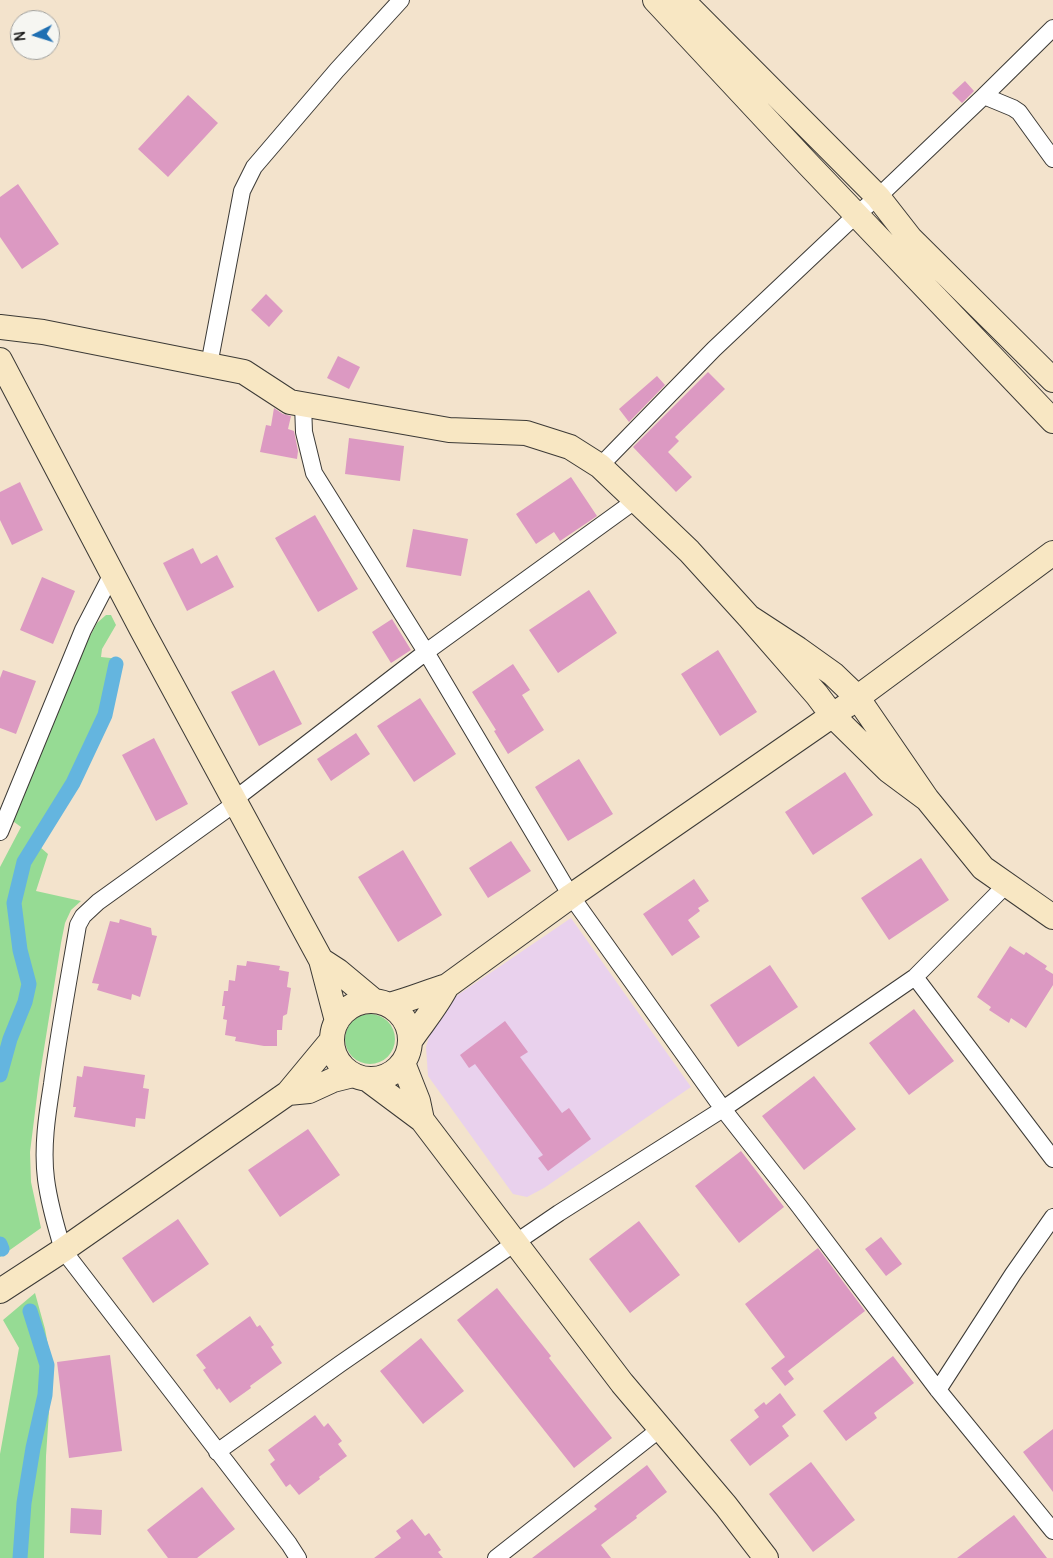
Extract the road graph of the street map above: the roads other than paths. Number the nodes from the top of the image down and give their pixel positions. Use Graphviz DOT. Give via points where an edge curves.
graph roads {
  1 [pos="401,0"];
  2 [pos="655,0"];
  3 [pos="682,0"];
  4 [pos="1053,28"];
  5 [pos="984,96"];
  6 [pos="1053,159"];
  7 [pos="878,197"];
  8 [pos="857,214"];
  9 [pos="0,327"];
  10 [pos="0,360"];
  11 [pos="209,365"];
  12 [pos="1053,380"];
  13 [pos="303,404"];
  14 [pos="1053,420"];
  15 [pos="600,466"];
  16 [pos="636,500"];
  17 [pos="1053,554"];
  18 [pos="112,574"];
  19 [pos="749,617"];
  20 [pos="426,652"];
  21 [pos="857,697"];
  22 [pos="832,715"];
  23 [pos="927,799"];
  24 [pos="236,800"];
  25 [pos="0,832"];
  26 [pos="1006,885"];
  27 [pos="571,896"];
  28 [pos="1053,917"];
  29 [pos="322,960"];
  30 [pos="915,977"];
  31 [pos="448,986"];
  32 [pos="381,1003"];
  33 [pos="334,1031"];
  34 [pos="410,1041"];
  35 [pos="403,1063"];
  36 [pos="360,1077"];
  37 [pos="288,1093"];
  38 [pos="723,1109"];
  39 [pos="422,1120"];
  40 [pos="1053,1158"];
  41 [pos="1053,1217"];
  42 [pos="515,1243"];
  43 [pos="63,1250"];
  44 [pos="0,1291"];
  45 [pos="938,1390"];
  46 [pos="660,1428"];
  47 [pos="217,1452"];
  48 [pos="1053,1531"];
  49 [pos="298,1558"];
  50 [pos="496,1558"];
  51 [pos="766,1558"];
  1 -- 11 [label="street" via="254,167 242,190"];
  2 -- 8 [label="street"];
  3 -- 7 [label="street"];
  4 -- 5 [label="street"];
  5 -- 6 [label="street" via="1019,112"];
  5 -- 7 [label="street"];
  7 -- 8 [label="street"];
  7 -- 12 [label="street" via="910,238"];
  8 -- 14 [label="street"];
  8 -- 15 [label="street" via="714,349"];
  9 -- 11 [label="street" via="43,332"];
  10 -- 18 [label="street"];
  11 -- 13 [label="street" via="244,372 290,402"];
  13 -- 15 [label="street" via="449,430 526,434 570,447"];
  13 -- 20 [label="street" via="304,432 314,473"];
  15 -- 16 [label="street"];
  16 -- 19 [label="street" via="689,551"];
  16 -- 20 [label="street"];
  17 -- 21 [label="street"];
  18 -- 24 [label="street"];
  18 -- 25 [label="street" via="83,630"];
  19 -- 21 [label="street" via="833,674"];
  19 -- 22 [label="street"];
  20 -- 24 [label="street"];
  20 -- 27 [label="street"];
  21 -- 22 [label="street"];
  21 -- 23 [label="street"];
  22 -- 23 [label="street" via="888,770"];
  22 -- 27 [label="street"];
  23 -- 26 [label="street" via="982,868"];
  24 -- 29 [label="street"];
  24 -- 43 [label="street" via="98,902 78,925 57,1047 45,1146 46,1179"];
  26 -- 28 [label="street"];
  26 -- 30 [label="street"];
  27 -- 31 [label="street"];
  27 -- 38 [label="street"];
  29 -- 32 [label="street"];
  29 -- 33 [label="street"];
  30 -- 38 [label="street"];
  30 -- 40 [label="street"];
  31 -- 32 [label="street" via="408,1000"];
  31 -- 34 [label="street"];
  32 -- 33 [label="street" via="360,1003 351,1007 343,1013"];
  32 -- 34 [label="street" via="397,1010 406,1020"];
  33 -- 36 [label="street" via="333,1050 339,1062 348,1072"];
  33 -- 37 [label="street"];
  34 -- 35 [label="street"];
  35 -- 36 [label="street" via="386,1077 373,1080"];
  35 -- 39 [label="street"];
  36 -- 37 [label="street" via="333,1080 309,1091"];
  36 -- 39 [label="street"];
  37 -- 43 [label="street"];
  38 -- 42 [label="street"];
  38 -- 45 [label="street"];
  39 -- 42 [label="street"];
  41 -- 45 [label="street"];
  42 -- 46 [label="street"];
  42 -- 47 [label="street"];
  43 -- 44 [label="street"];
  43 -- 47 [label="street"];
  45 -- 48 [label="street"];
  46 -- 50 [label="street"];
  46 -- 51 [label="street"];
  47 -- 49 [label="street"];
}
